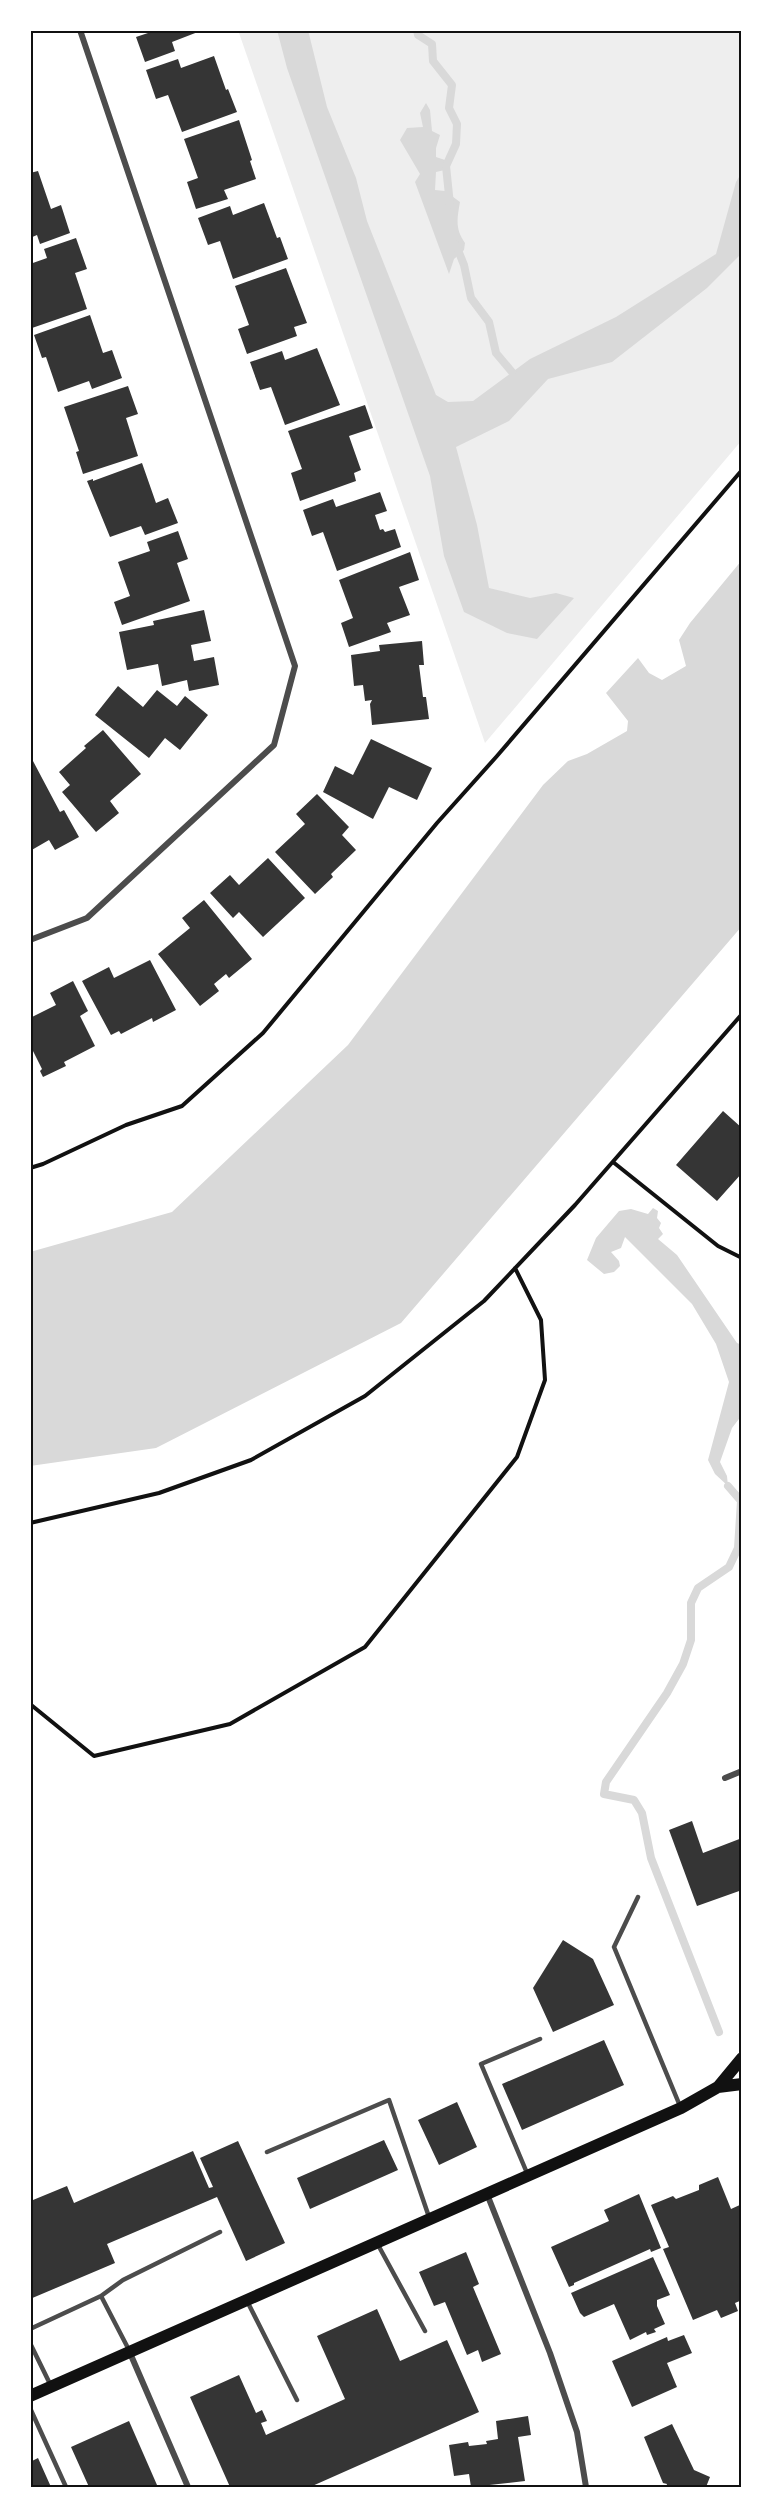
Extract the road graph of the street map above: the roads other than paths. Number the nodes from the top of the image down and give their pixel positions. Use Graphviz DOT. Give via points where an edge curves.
graph roads {
  1 [pos="80,30"];
  2 [pos="30,940"];
  3 [pos="742,1771"];
  4 [pos="725,1778"];
  5 [pos="638,1897"];
  6 [pos="540,2039"];
  7 [pos="742,2058"];
  8 [pos="742,2084"];
  9 [pos="718,2087"];
  10 [pos="681,2108"];
  11 [pos="267,2152"];
  12 [pos="528,2176"];
  13 [pos="487,2194"];
  14 [pos="430,2219"];
  15 [pos="220,2232"];
  16 [pos="377,2243"];
  17 [pos="101,2296"];
  18 [pos="247,2301"];
  19 [pos="30,2329"];
  20 [pos="425,2331"];
  21 [pos="30,2343"];
  22 [pos="130,2353"];
  23 [pos="51,2387"];
  24 [pos="30,2396"];
  25 [pos="297,2400"];
  26 [pos="30,2408"];
  27 [pos="66,2487"];
  28 [pos="188,2487"];
  29 [pos="586,2487"];
  1 -- 2 [label="street" via="295,666 274,746 87,918"];
  3 -- 4 [label="street"];
  5 -- 10 [label="lane" via="614,1947"];
  6 -- 12 [label="lane" via="481,2064"];
  7 -- 9 [label="main road"];
  8 -- 9 [label="main road"];
  9 -- 10 [label="main road"];
  10 -- 12 [label="main road"];
  11 -- 14 [label="lane" via="389,2100"];
  12 -- 13 [label="main road"];
  13 -- 14 [label="main road"];
  13 -- 29 [label="street" via="577,2432"];
  14 -- 16 [label="main road"];
  15 -- 17 [label="lane" via="123,2280"];
  16 -- 18 [label="main road"];
  16 -- 20 [label="lane"];
  17 -- 19 [label="lane"];
  17 -- 22 [label="lane"];
  18 -- 22 [label="main road"];
  18 -- 25 [label="lane"];
  21 -- 23 [label="lane"];
  22 -- 23 [label="main road"];
  22 -- 28 [label="street"];
  23 -- 24 [label="main road"];
  26 -- 27 [label="lane"];
}
